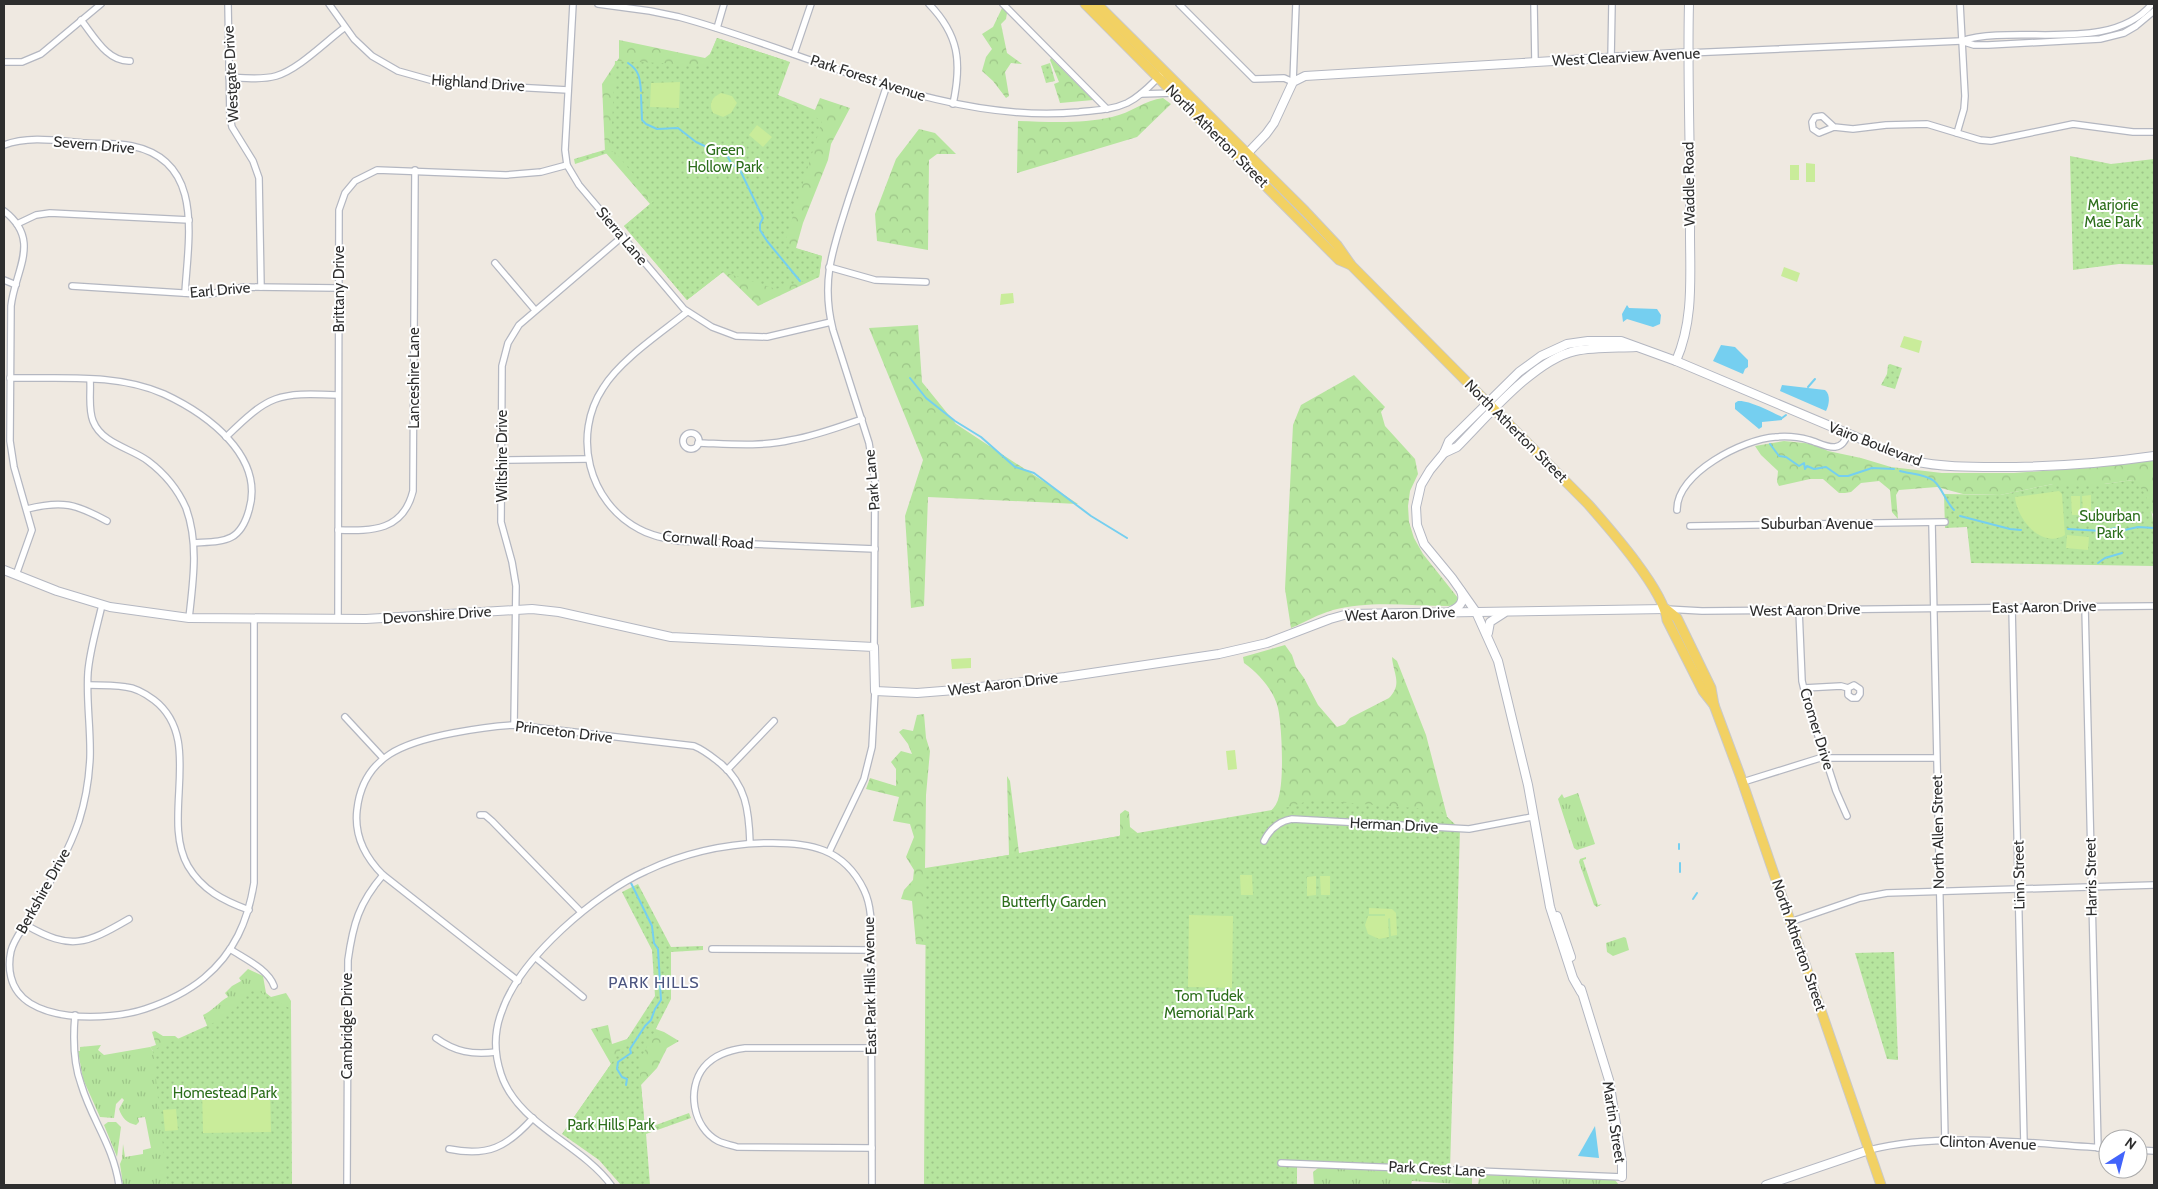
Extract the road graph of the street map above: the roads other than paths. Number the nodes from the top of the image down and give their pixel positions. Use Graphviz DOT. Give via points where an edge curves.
graph roads {
  1 [pos="101,4"];
  2 [pos="228,4"];
  3 [pos="329,4"];
  4 [pos="572,4"];
  5 [pos="598,4"];
  6 [pos="724,4"];
  7 [pos="811,4"];
  8 [pos="929,4"];
  9 [pos="1003,4"];
  10 [pos="1179,4"];
  11 [pos="1296,4"];
  12 [pos="1534,4"];
  13 [pos="1612,4"];
  14 [pos="1689,4"];
  15 [pos="1960,4"];
  16 [pos="2152,4"];
  17 [pos="1090,5"];
  18 [pos="2144,11"];
  19 [pos="2154,11"];
  20 [pos="2149,16"];
  21 [pos="81,20"];
  22 [pos="2154,21"];
  23 [pos="344,28"];
  24 [pos="717,28"];
  25 [pos="1961,41"];
  26 [pos="1687,53"];
  27 [pos="794,54"];
  28 [pos="1611,58"];
  29 [pos="130,61"];
  30 [pos="4,62"];
  31 [pos="1535,62"];
  32 [pos="1161,74"];
  33 [pos="229,77"];
  34 [pos="1293,82"];
  35 [pos="887,85"];
  36 [pos="568,90"];
  37 [pos="1141,94"];
  38 [pos="1174,94"];
  39 [pos="953,104"];
  40 [pos="1107,109"];
  41 [pos="1834,127"];
  42 [pos="2154,132"];
  43 [pos="1957,133"];
  44 [pos="4,146"];
  45 [pos="1248,153"];
  46 [pos="1241,160"];
  47 [pos="567,165"];
  48 [pos="415,170"];
  49 [pos="4,211"];
  50 [pos="189,220"];
  51 [pos="17,224"];
  52 [pos="623,236"];
  53 [pos="495,263"];
  54 [pos="1351,265"];
  55 [pos="829,267"];
  56 [pos="4,280"];
  57 [pos="926,282"];
  58 [pos="16,285"];
  59 [pos="72,286"];
  60 [pos="261,287"];
  61 [pos="338,288"];
  62 [pos="185,293"];
  63 [pos="535,310"];
  64 [pos="687,312"];
  65 [pos="831,322"];
  66 [pos="1641,347"];
  67 [pos="1676,362"];
  68 [pos="10,378"];
  69 [pos="90,380"];
  70 [pos="338,395"];
  71 [pos="1488,402"];
  72 [pos="1495,409"];
  73 [pos="862,419"];
  74 [pos="1848,434"];
  75 [pos="226,437"];
  76 [pos="698,443"];
  77 [pos="1444,452"];
  78 [pos="2154,456"];
  79 [pos="588,459"];
  80 [pos="501,460"];
  81 [pos="27,509"];
  82 [pos="1677,510"];
  83 [pos="107,520"];
  84 [pos="1945,522"];
  85 [pos="1932,523"];
  86 [pos="1690,526"];
  87 [pos="338,530"];
  88 [pos="194,543"];
  89 [pos="875,550"];
  90 [pos="4,570"];
  91 [pos="16,575"];
  92 [pos="1460,589"];
  93 [pos="102,605"];
  94 [pos="2154,606"];
  95 [pos="2012,607"];
  96 [pos="2085,607"];
  97 [pos="1933,608"];
  98 [pos="1666,609"];
  99 [pos="514,610"];
  100 [pos="1799,610"];
  101 [pos="1508,611"];
  102 [pos="1450,612"];
  103 [pos="1476,612"];
  104 [pos="189,618"];
  105 [pos="338,619"];
  106 [pos="254,620"];
  107 [pos="1489,638"];
  108 [pos="874,647"];
  109 [pos="88,685"];
  110 [pos="1804,688"];
  111 [pos="1848,688"];
  112 [pos="875,691"];
  113 [pos="345,717"];
  114 [pos="774,721"];
  115 [pos="514,724"];
  116 [pos="383,758"];
  117 [pos="1826,758"];
  118 [pos="1936,758"];
  119 [pos="727,770"];
  120 [pos="1743,782"];
  121 [pos="480,815"];
  122 [pos="1847,816"];
  123 [pos="1532,817"];
  124 [pos="1264,840"];
  125 [pos="750,843"];
  126 [pos="828,852"];
  127 [pos="383,875"];
  128 [pos="2154,885"];
  129 [pos="2092,887"];
  130 [pos="2019,889"];
  131 [pos="1939,891"];
  132 [pos="249,910"];
  133 [pos="581,912"];
  134 [pos="129,919"];
  135 [pos="1790,922"];
  136 [pos="26,925"];
  137 [pos="230,949"];
  138 [pos="712,949"];
  139 [pos="872,950"];
  140 [pos="536,958"];
  141 [pos="518,981"];
  142 [pos="274,986"];
  143 [pos="583,997"];
  144 [pos="75,1015"];
  145 [pos="436,1038"];
  146 [pos="871,1048"];
  147 [pos="496,1052"];
  148 [pos="533,1118"];
  149 [pos="1945,1141"];
  150 [pos="2024,1144"];
  151 [pos="872,1148"];
  152 [pos="2098,1148"];
  153 [pos="449,1149"];
  154 [pos="1869,1150"];
  155 [pos="1281,1163"];
  156 [pos="1623,1181"];
  157 [pos="119,1185"];
  158 [pos="347,1185"];
  159 [pos="611,1185"];
  160 [pos="872,1185"];
  161 [pos="1766,1185"];
  162 [pos="1881,1185"];
  1 -- 21 [label="street"];
  2 -- 33 [label="street, Westgate Drive"];
  3 -- 23 [label="street, Highland Drive"];
  4 -- 36 [label="street, Sierra Lane"];
  5 -- 24 [label="street, Park Forest Avenue" via="650,11"];
  6 -- 24 [label="street"];
  7 -- 27 [label="street"];
  8 -- 39 [label="street" via="948,28 957,54 958,83"];
  9 -- 40 [label="street"];
  10 -- 34 [label="street" via="1254,79 1284,78"];
  11 -- 34 [label="street"];
  12 -- 31 [label="street"];
  13 -- 28 [label="street"];
  14 -- 26 [label="street, Waddle Road"];
  15 -- 25 [label="street"];
  16 -- 18 [label="street"];
  17 -- 32 [label="main road, North Atherton Street"];
  18 -- 20 [label="street"];
  18 -- 25 [label="street" via="2127,23 2102,31"];
  19 -- 20 [label="street"];
  20 -- 22 [label="street"];
  20 -- 25 [label="street" via="2124,33 2100,39 1988,45"];
  21 -- 29 [label="street" via="112,57"];
  21 -- 30 [label="street" via="32,59"];
  23 -- 33 [label="street" via="280,75"];
  23 -- 36 [label="street, Highland Drive" via="364,49 385,64 419,78 441,83"];
  24 -- 27 [label="street, Park Forest Avenue"];
  25 -- 26 [label="street, West Clearview Avenue"];
  25 -- 43 [label="street" via="1964,103"];
  26 -- 28 [label="street, West Clearview Avenue"];
  26 -- 67 [label="street, Waddle Road" via="1690,310"];
  27 -- 35 [label="street, Park Forest Avenue"];
  28 -- 31 [label="street, West Clearview Avenue"];
  31 -- 34 [label="street, West Clearview Avenue" via="1305,76"];
  32 -- 37 [label="street, Park Forest Avenue"];
  32 -- 38 [label="main road, North Atherton Street"];
  32 -- 45 [label="main road, North Atherton Street"];
  33 -- 60 [label="street, Westgate Drive" via="232,127 253,161 261,187"];
  34 -- 45 [label="street" via="1274,123"];
  35 -- 39 [label="street, Park Forest Avenue"];
  35 -- 55 [label="street, Park Lane"];
  36 -- 47 [label="street, Sierra Lane"];
  37 -- 38 [label="street, Park Forest Avenue"];
  37 -- 40 [label="street, Park Forest Avenue"];
  38 -- 46 [label="main road, North Atherton Street"];
  39 -- 40 [label="street, Park Forest Avenue" via="1037,113"];
  41 -- 43 [label="street" via="1854,129 1927,124"];
  42 -- 43 [label="street" via="2073,124 1999,141 1980,140"];
  44 -- 50 [label="street, Severn Drive" via="29,140 124,145 142,149 164,162 178,178 186,194"];
  45 -- 46 [label="street"];
  45 -- 54 [label="main road, North Atherton Street" via="1326,232"];
  46 -- 54 [label="main road, North Atherton Street" via="1339,260"];
  47 -- 48 [label="street, Brittany Drive" via="541,172 506,175"];
  47 -- 52 [label="street, Sierra Lane" via="579,185"];
  48 -- 61 [label="street, Brittany Drive" via="386,169 368,173 345,193 339,210"];
  48 -- 87 [label="street, Lanceshire Lane" via="413,491 406,509 387,526 368,531"];
  49 -- 51 [label="street"];
  50 -- 51 [label="street" via="50,213"];
  50 -- 62 [label="street, Severn Drive"];
  51 -- 58 [label="street" via="24,248"];
  52 -- 63 [label="street, Wiltshire Drive"];
  52 -- 64 [label="street, Sierra Lane"];
  53 -- 63 [label="street"];
  54 -- 71 [label="main road, North Atherton Street"];
  55 -- 57 [label="street" via="875,280"];
  55 -- 65 [label="street, Park Lane" via="827,300"];
  56 -- 58 [label="street"];
  58 -- 68 [label="street" via="11,306"];
  59 -- 62 [label="street, Earl Drive"];
  60 -- 61 [label="street, Earl Drive"];
  60 -- 62 [label="street, Earl Drive" via="210,294"];
  61 -- 70 [label="street, Brittany Drive"];
  63 -- 80 [label="street, Wiltshire Drive" via="513,334 504,354"];
  64 -- 65 [label="street, Sierra Lane" via="712,327 748,337 782,335"];
  64 -- 79 [label="street, Cornwall Road" via="621,367 602,388 588,424"];
  65 -- 73 [label="street, Park Lane"];
  66 -- 67 [label="street, Vairo Boulevard"];
  66 -- 71 [label="street, Vairo Boulevard" via="1612,340 1561,346 1529,364"];
  66 -- 72 [label="street, Vairo Boulevard" via="1582,350 1568,354 1535,371"];
  67 -- 74 [label="street, Vairo Boulevard"];
  68 -- 69 [label="street"];
  68 -- 81 [label="street" via="12,455"];
  69 -- 75 [label="street" via="126,383 163,394 192,409"];
  69 -- 88 [label="street" via="90,410 96,426 110,440 147,460 172,484 186,510"];
  70 -- 75 [label="street" via="296,394 275,398 255,409"];
  70 -- 87 [label="street, Brittany Drive"];
  71 -- 72 [label="main road, North Atherton Street"];
  71 -- 77 [label="street, Martin Street" via="1449,441"];
  72 -- 77 [label="street, Martin Street" via="1457,447"];
  72 -- 98 [label="main road, North Atherton Street" via="1606,524 1656,590"];
  73 -- 76 [label="street" via="782,442"];
  73 -- 89 [label="street, Park Lane" via="873,460"];
  74 -- 78 [label="street, Vairo Boulevard" via="1912,461 1949,466 2076,466"];
  74 -- 82 [label="street" via="1842,444 1835,447 1790,437 1742,444 1699,472 1681,494"];
  75 -- 88 [label="street" via="244,459 251,480 251,504 246,522 228,540"];
  77 -- 92 [label="street, Martin Street" via="1423,480 1416,501 1416,520 1424,544"];
  79 -- 80 [label="street"];
  79 -- 89 [label="street, Cornwall Road" via="599,490 614,510 638,528 661,538"];
  80 -- 99 [label="street, Wiltshire Drive" via="502,522 515,574"];
  81 -- 83 [label="street" via="63,503"];
  81 -- 91 [label="street" via="32,530"];
  84 -- 85 [label="street, Suburban Avenue"];
  85 -- 86 [label="street, Suburban Avenue"];
  85 -- 97 [label="street, North Allen Street"];
  87 -- 105 [label="street, Brittany Drive"];
  88 -- 104 [label="street"];
  89 -- 108 [label="street, Park Lane"];
  90 -- 91 [label="street, Devonshire Drive"];
  91 -- 93 [label="street, Devonshire Drive"];
  92 -- 102 [label="street" via="1463,598"];
  92 -- 103 [label="street, Martin Street"];
  93 -- 104 [label="street, Devonshire Drive"];
  93 -- 109 [label="street, Berkshire Drive" via="90,658"];
  94 -- 96 [label="street, East Aaron Drive"];
  95 -- 96 [label="street, East Aaron Drive"];
  95 -- 97 [label="street, East Aaron Drive"];
  95 -- 130 [label="street, Linn Street"];
  96 -- 129 [label="street, Harris Street"];
  97 -- 100 [label="street, West Aaron Drive"];
  97 -- 118 [label="street, North Allen Street"];
  98 -- 100 [label="street, West Aaron Drive"];
  98 -- 101 [label="street, West Aaron Drive"];
  98 -- 120 [label="main road, North Atherton Street" via="1677,618 1693,647 1711,688 1714,705"];
  99 -- 105 [label="street, Devonshire Drive"];
  99 -- 108 [label="street, Devonshire Drive" via="559,612 671,637"];
  99 -- 115 [label="street, Wiltshire Drive"];
  100 -- 110 [label="street, Cromer Drive"];
  101 -- 103 [label="street, West Aaron Drive"];
  101 -- 107 [label="street" via="1490,622"];
  102 -- 103 [label="street, West Aaron Drive"];
  102 -- 112 [label="street, West Aaron Drive" via="1348,614 1268,643 1219,654 1065,677 917,693"];
  103 -- 107 [label="street, Martin Street"];
  104 -- 106 [label="street, Devonshire Drive"];
  105 -- 106 [label="street, Devonshire Drive"];
  106 -- 132 [label="street, Berkshire Drive" via="254,883"];
  107 -- 123 [label="street, Martin Street" via="1501,669 1512,716 1513,741"];
  108 -- 112 [label="street, Park Lane"];
  109 -- 132 [label="street" via="136,690 152,698 167,712 178,740 179,834 187,865 206,889"];
  109 -- 136 [label="street, Berkshire Drive" via="90,759 79,821 62,860"];
  110 -- 111 [label="street"];
  110 -- 117 [label="street, Cromer Drive"];
  112 -- 126 [label="street, Park Lane" via="872,748 864,779"];
  113 -- 116 [label="street"];
  114 -- 119 [label="street"];
  115 -- 116 [label="street, Princeton Drive" via="413,742"];
  115 -- 119 [label="street, Princeton Drive" via="694,746 708,753"];
  116 -- 127 [label="street, Princeton Drive" via="365,783 357,815 361,844"];
  117 -- 118 [label="street"];
  117 -- 120 [label="street"];
  117 -- 122 [label="street, Cromer Drive"];
  118 -- 131 [label="street, North Allen Street"];
  119 -- 125 [label="street, Princeton Drive" via="744,794"];
  120 -- 135 [label="main road, North Atherton Street"];
  121 -- 133 [label="street" via="492,821"];
  123 -- 124 [label="street, Herman Drive" via="1469,829 1292,819 1275,826"];
  123 -- 156 [label="street, Martin Street" via="1548,895 1571,955 1603,1067 1616,1156"];
  125 -- 126 [label="street, East Park Hills Avenue" via="806,844"];
  125 -- 133 [label="street, East Park Hills Avenue" via="691,853 647,870"];
  126 -- 139 [label="street, East Park Hills Avenue" via="850,868 864,891 871,917"];
  127 -- 141 [label="street, Princeton Drive"];
  127 -- 158 [label="street, Cambridge Drive" via="369,892 358,914 348,960"];
  128 -- 129 [label="street"];
  129 -- 130 [label="street"];
  129 -- 152 [label="street, Harris Street"];
  130 -- 131 [label="street"];
  130 -- 150 [label="street, Linn Street"];
  131 -- 135 [label="street" via="1876,894"];
  131 -- 149 [label="street, North Allen Street"];
  132 -- 137 [label="street, Berkshire Drive"];
  133 -- 140 [label="street, East Park Hills Avenue"];
  134 -- 136 [label="street" via="100,936 82,942 53,939"];
  135 -- 154 [label="main road, North Atherton Street"];
  136 -- 144 [label="street, Berkshire Drive" via="11,951 9,968 12,982 31,1005"];
  137 -- 142 [label="street" via="264,972"];
  137 -- 144 [label="street, Berkshire Drive" via="204,978 176,997 131,1012"];
  138 -- 139 [label="street"];
  139 -- 146 [label="street, East Park Hills Avenue"];
  140 -- 141 [label="street, East Park Hills Avenue"];
  140 -- 143 [label="street"];
  141 -- 147 [label="street, East Park Hills Avenue" via="502,1010 496,1032"];
  144 -- 157 [label="street" via="77,1070 84,1094 107,1141"];
  145 -- 147 [label="street" via="446,1046 469,1054"];
  146 -- 151 [label="street, East Park Hills Avenue"];
  146 -- 151 [label="street" via="745,1048 728,1051 704,1067 697,1081 694,1105 699,1121 711,1136 737,1147"];
  147 -- 148 [label="street, East Park Hills Avenue" via="505,1084"];
  148 -- 153 [label="street" via="513,1139 497,1148 474,1152"];
  148 -- 159 [label="street, East Park Hills Avenue" via="592,1164"];
  149 -- 150 [label="street, Clinton Avenue"];
  149 -- 154 [label="street, Clinton Avenue" via="1907,1142"];
  150 -- 152 [label="street, Clinton Avenue"];
  151 -- 160 [label="street, East Park Hills Avenue"];
  154 -- 161 [label="street"];
  154 -- 162 [label="main road, North Atherton Street"];
  155 -- 156 [label="street, Park Crest Lane"];
}
